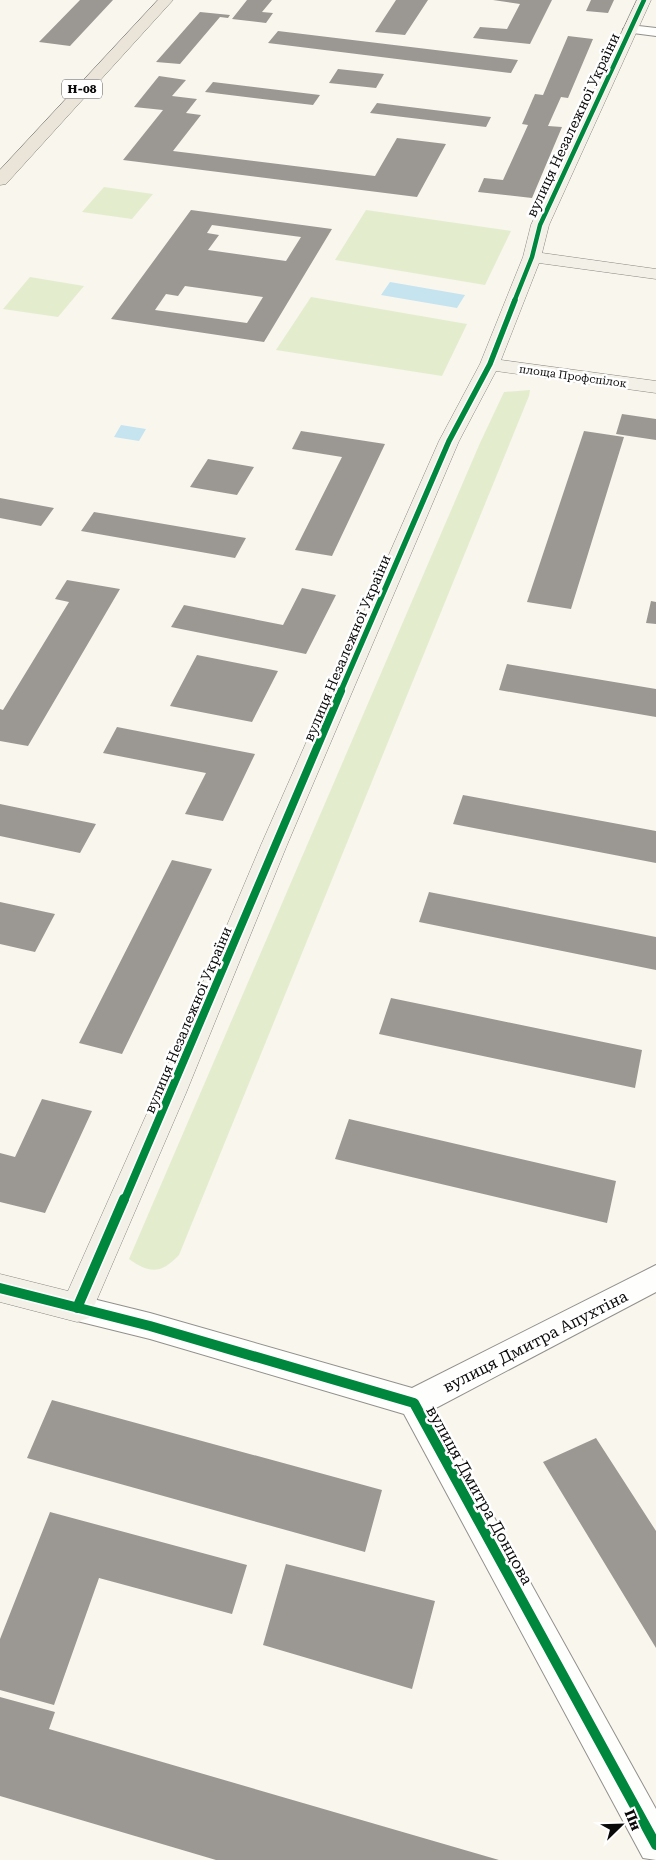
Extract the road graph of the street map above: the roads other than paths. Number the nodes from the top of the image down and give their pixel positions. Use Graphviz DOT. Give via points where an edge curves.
graph roads {
  1 [pos="166,0"];
  2 [pos="644,0"];
  3 [pos="630,29"];
  4 [pos="656,32"];
  5 [pos="61,90"];
  6 [pos="30,124"];
  7 [pos="8,165"];
  8 [pos="0,180"];
  9 [pos="532,258"];
  10 [pos="656,274"];
  11 [pos="490,364"];
  12 [pos="656,388"];
  13 [pos="656,1278"];
  14 [pos="0,1288"];
  15 [pos="77,1308"];
  16 [pos="414,1403"];
  17 [pos="656,1845"];
  1 -- 7 [label="main road, Н-08"];
  2 -- 3 [label="street, вулиця Незалежної України"];
  3 -- 4 [label="street"];
  3 -- 9 [label="street, вулиця Незалежної України" via="540,225"];
  5 -- 6 [label="main road, Н-08"];
  7 -- 8 [label="main road, Н-08"];
  9 -- 10 [label="street"];
  9 -- 11 [label="street, вулиця Незалежної України"];
  11 -- 12 [label="street, площа Профспілок"];
  11 -- 15 [label="street, вулиця Незалежної України" via="449,441"];
  13 -- 16 [label="street, вулиця Дмитра Апухтіна"];
  14 -- 15 [label="street, вулиця Дмитра Донцова"];
  15 -- 16 [label="street, вулиця Дмитра Донцова"];
  16 -- 17 [label="street, вулиця Дмитра Донцова"];
}
